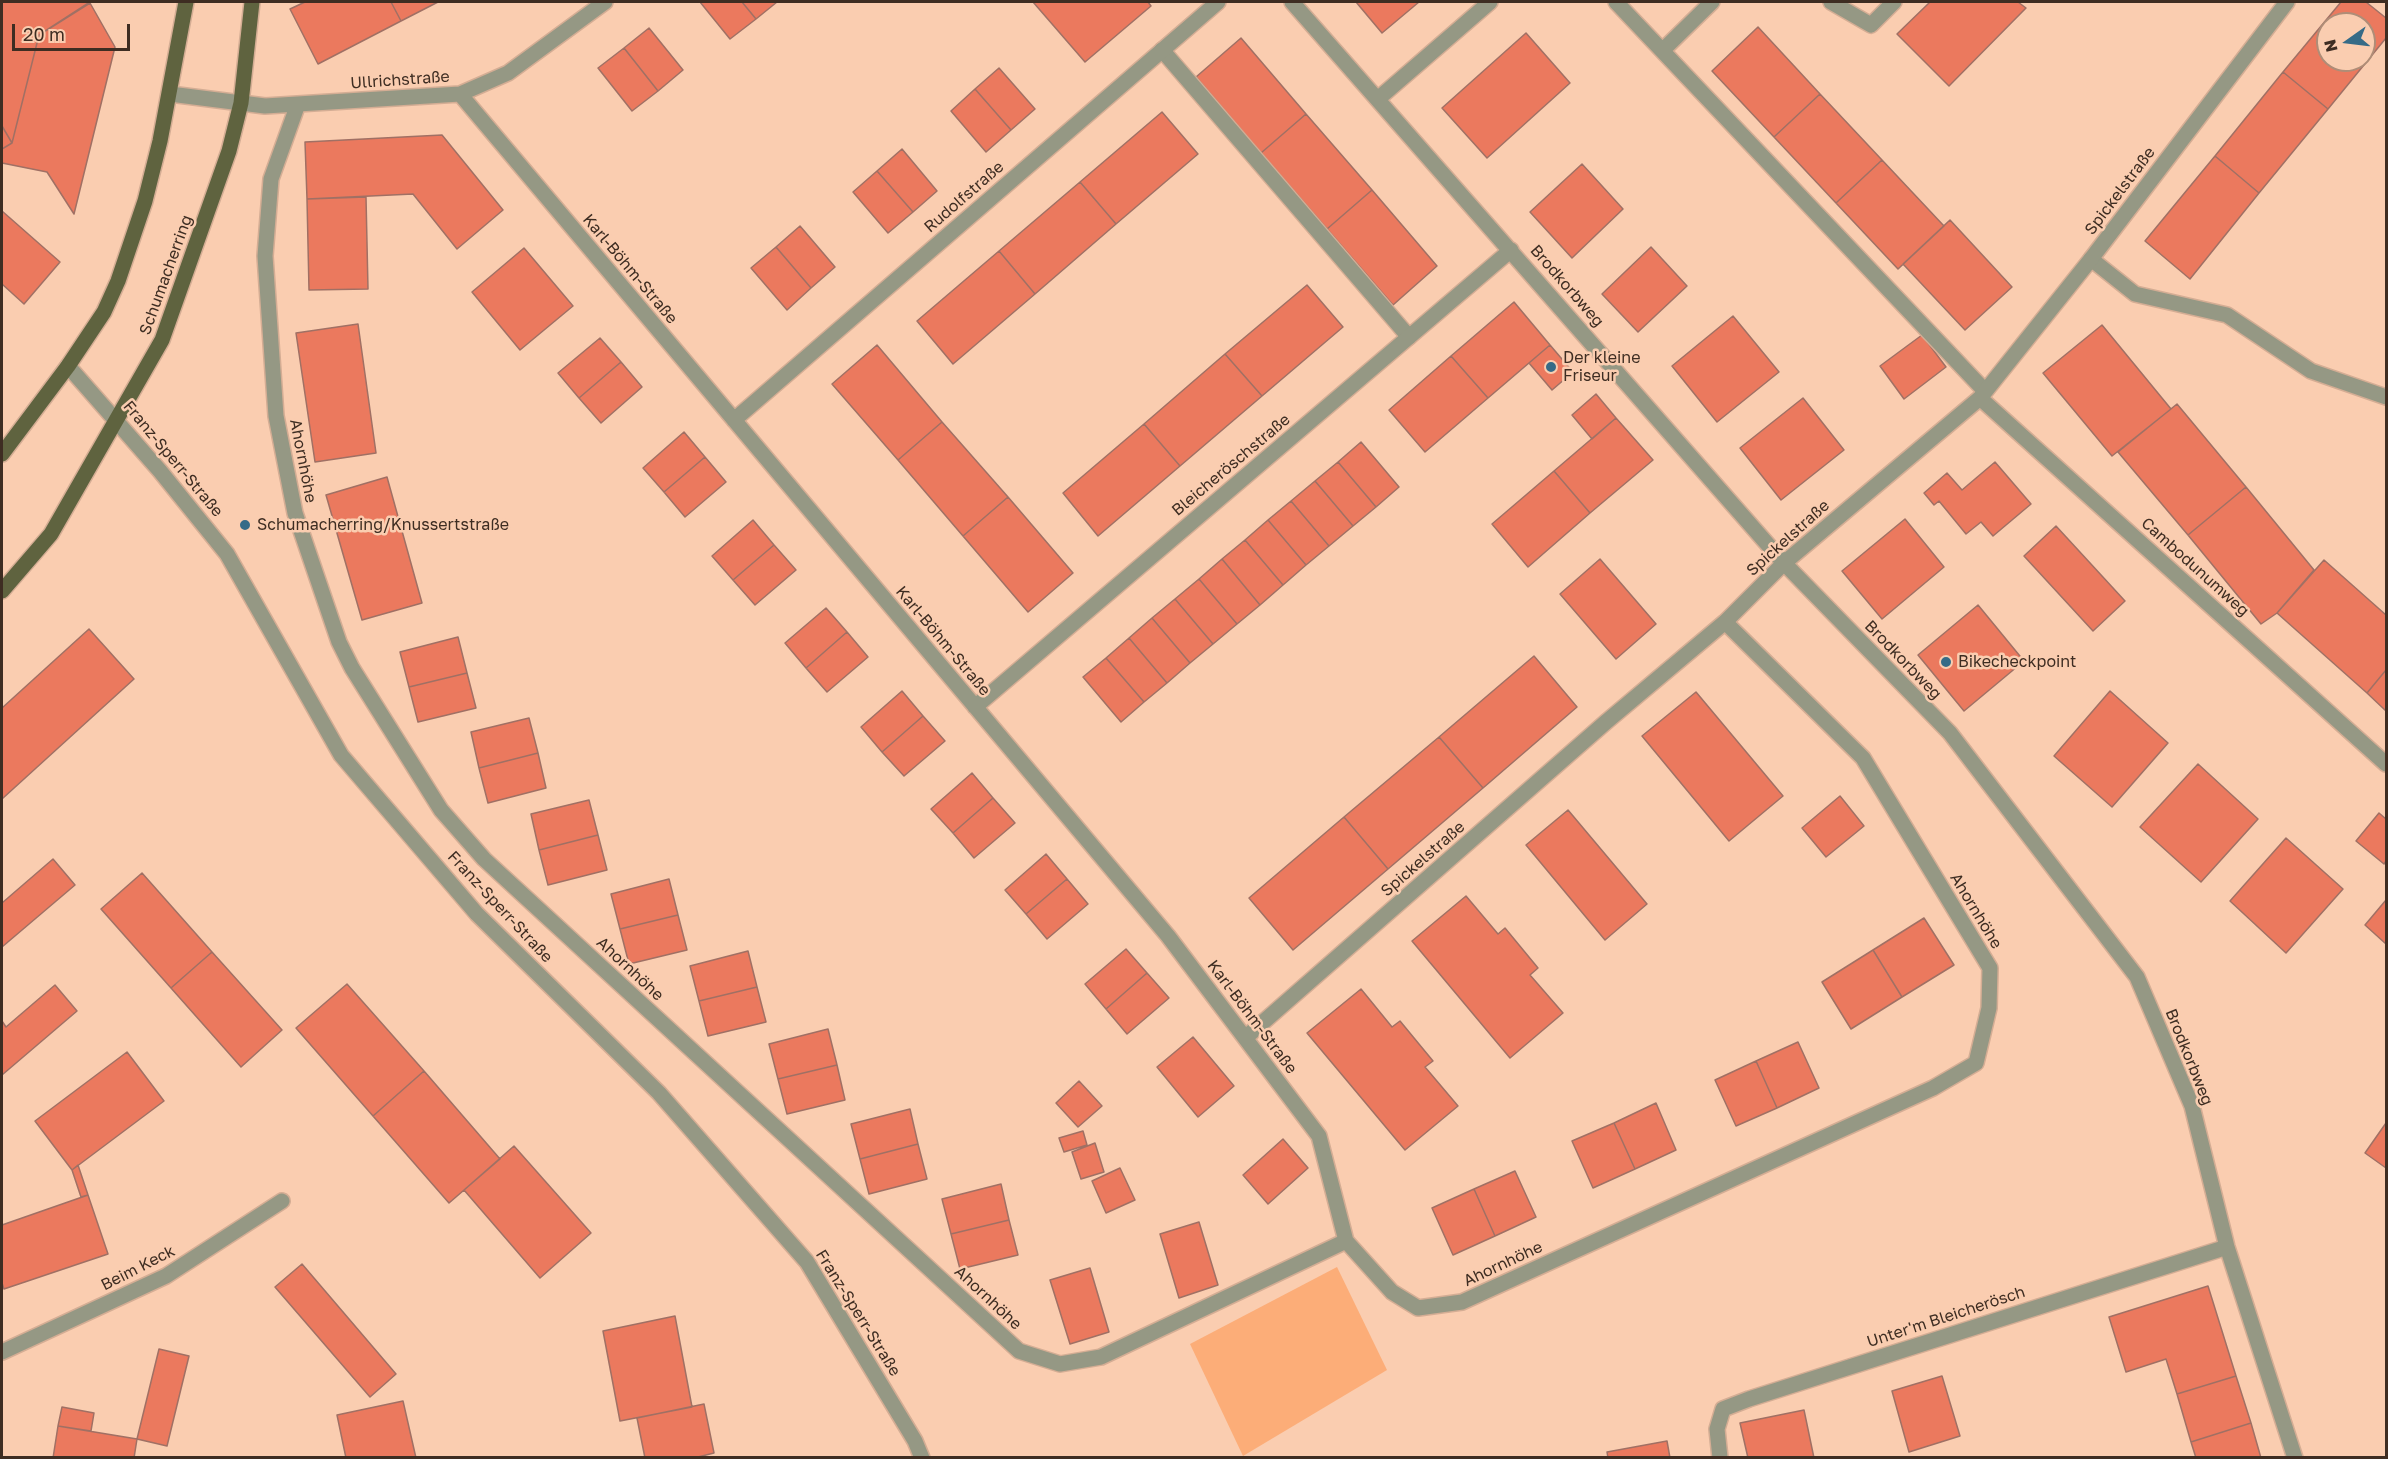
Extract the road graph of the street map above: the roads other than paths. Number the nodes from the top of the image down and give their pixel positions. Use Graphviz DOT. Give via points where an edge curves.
graph roads {
  1 [pos="186,2"];
  2 [pos="252,2"];
  3 [pos="605,2"];
  4 [pos="1218,2"];
  5 [pos="1292,2"];
  6 [pos="1490,2"];
  7 [pos="1616,2"];
  8 [pos="1712,2"];
  9 [pos="1831,2"];
  10 [pos="1894,2"];
  11 [pos="2286,2"];
  12 [pos="1162,50"];
  13 [pos="1663,50"];
  14 [pos="170,94"];
  15 [pos="460,94"];
  16 [pos="1379,98"];
  17 [pos="241,103"];
  18 [pos="298,104"];
  19 [pos="1511,250"];
  20 [pos="2091,259"];
  21 [pos="1410,337"];
  22 [pos="68,366"];
  23 [pos="1983,394"];
  24 [pos="2386,397"];
  25 [pos="116,420"];
  26 [pos="734,420"];
  27 [pos="2,454"];
  28 [pos="1784,563"];
  29 [pos="2,591"];
  30 [pos="1725,622"];
  31 [pos="975,707"];
  32 [pos="2386,764"];
  33 [pos="1245,1038"];
  34 [pos="282,1201"];
  35 [pos="1346,1241"];
  36 [pos="2227,1247"];
  37 [pos="2,1352"];
  38 [pos="922,1458"];
  39 [pos="1720,1458"];
  40 [pos="2295,1458"];
  1 -- 14 [label="main road"];
  2 -- 17 [label="main road, Schumacherring"];
  3 -- 15 [label="street, Ullrichstraße" via="508,73"];
  4 -- 12 [label="street, Rudolfstraße"];
  5 -- 16 [label="street, Brodkorbweg"];
  6 -- 16 [label="street"];
  7 -- 13 [label="street, Cambodunumweg"];
  8 -- 13 [label="street"];
  9 -- 10 [label="street" via="1871,25"];
  11 -- 20 [label="street, Spickelstraße"];
  12 -- 21 [label="street"];
  12 -- 26 [label="street, Rudolfstraße"];
  13 -- 23 [label="street, Cambodunumweg"];
  14 -- 17 [label="street, Ullrichstraße"];
  14 -- 22 [label="main road" via="145,201 118,281 104,312"];
  15 -- 18 [label="street, Ullrichstraße"];
  15 -- 26 [label="street, Karl-Böhm-Straße"];
  16 -- 19 [label="street, Brodkorbweg"];
  17 -- 18 [label="street, Ullrichstraße"];
  17 -- 25 [label="main road, Schumacherring" via="229,151 162,340"];
  18 -- 35 [label="street, Ahornhöhe" via="272,179 265,256 276,416 295,513 339,642 352,668 441,810 484,859 1019,1351 1060,1365 1101,1358"];
  19 -- 21 [label="street, Bleicheröschstraße"];
  19 -- 28 [label="street, Brodkorbweg"];
  20 -- 23 [label="street, Spickelstraße"];
  20 -- 24 [label="street" via="2135,294 2227,315 2311,371"];
  21 -- 31 [label="street, Bleicheröschstraße"];
  22 -- 25 [label="street, Franz-Sperr-Straße"];
  22 -- 27 [label="main road"];
  23 -- 28 [label="street, Spickelstraße"];
  23 -- 32 [label="street, Cambodunumweg"];
  25 -- 29 [label="main road, Schumacherring" via="51,534"];
  25 -- 38 [label="street, Franz-Sperr-Straße" via="227,554 341,755 477,914 659,1093 807,1262"];
  26 -- 31 [label="street, Karl-Böhm-Straße"];
  28 -- 30 [label="street, Spickelstraße"];
  28 -- 36 [label="street, Brodkorbweg" via="1950,733 2137,977 2192,1106"];
  30 -- 33 [label="street, Spickelstraße"];
  30 -- 35 [label="street, Ahornhöhe" via="1863,758 1990,968 1989,1008 1976,1064 1933,1088 1462,1302 1418,1308 1392,1292"];
  31 -- 33 [label="street, Karl-Böhm-Straße" via="1168,936"];
  33 -- 35 [label="street, Karl-Böhm-Straße" via="1319,1136"];
  34 -- 37 [label="street, Beim Keck" via="166,1276"];
  36 -- 39 [label="street, Unter'm Bleicherösch" via="1723,1409 1717,1429"];
  36 -- 40 [label="street, Brodkorbweg"];
}
